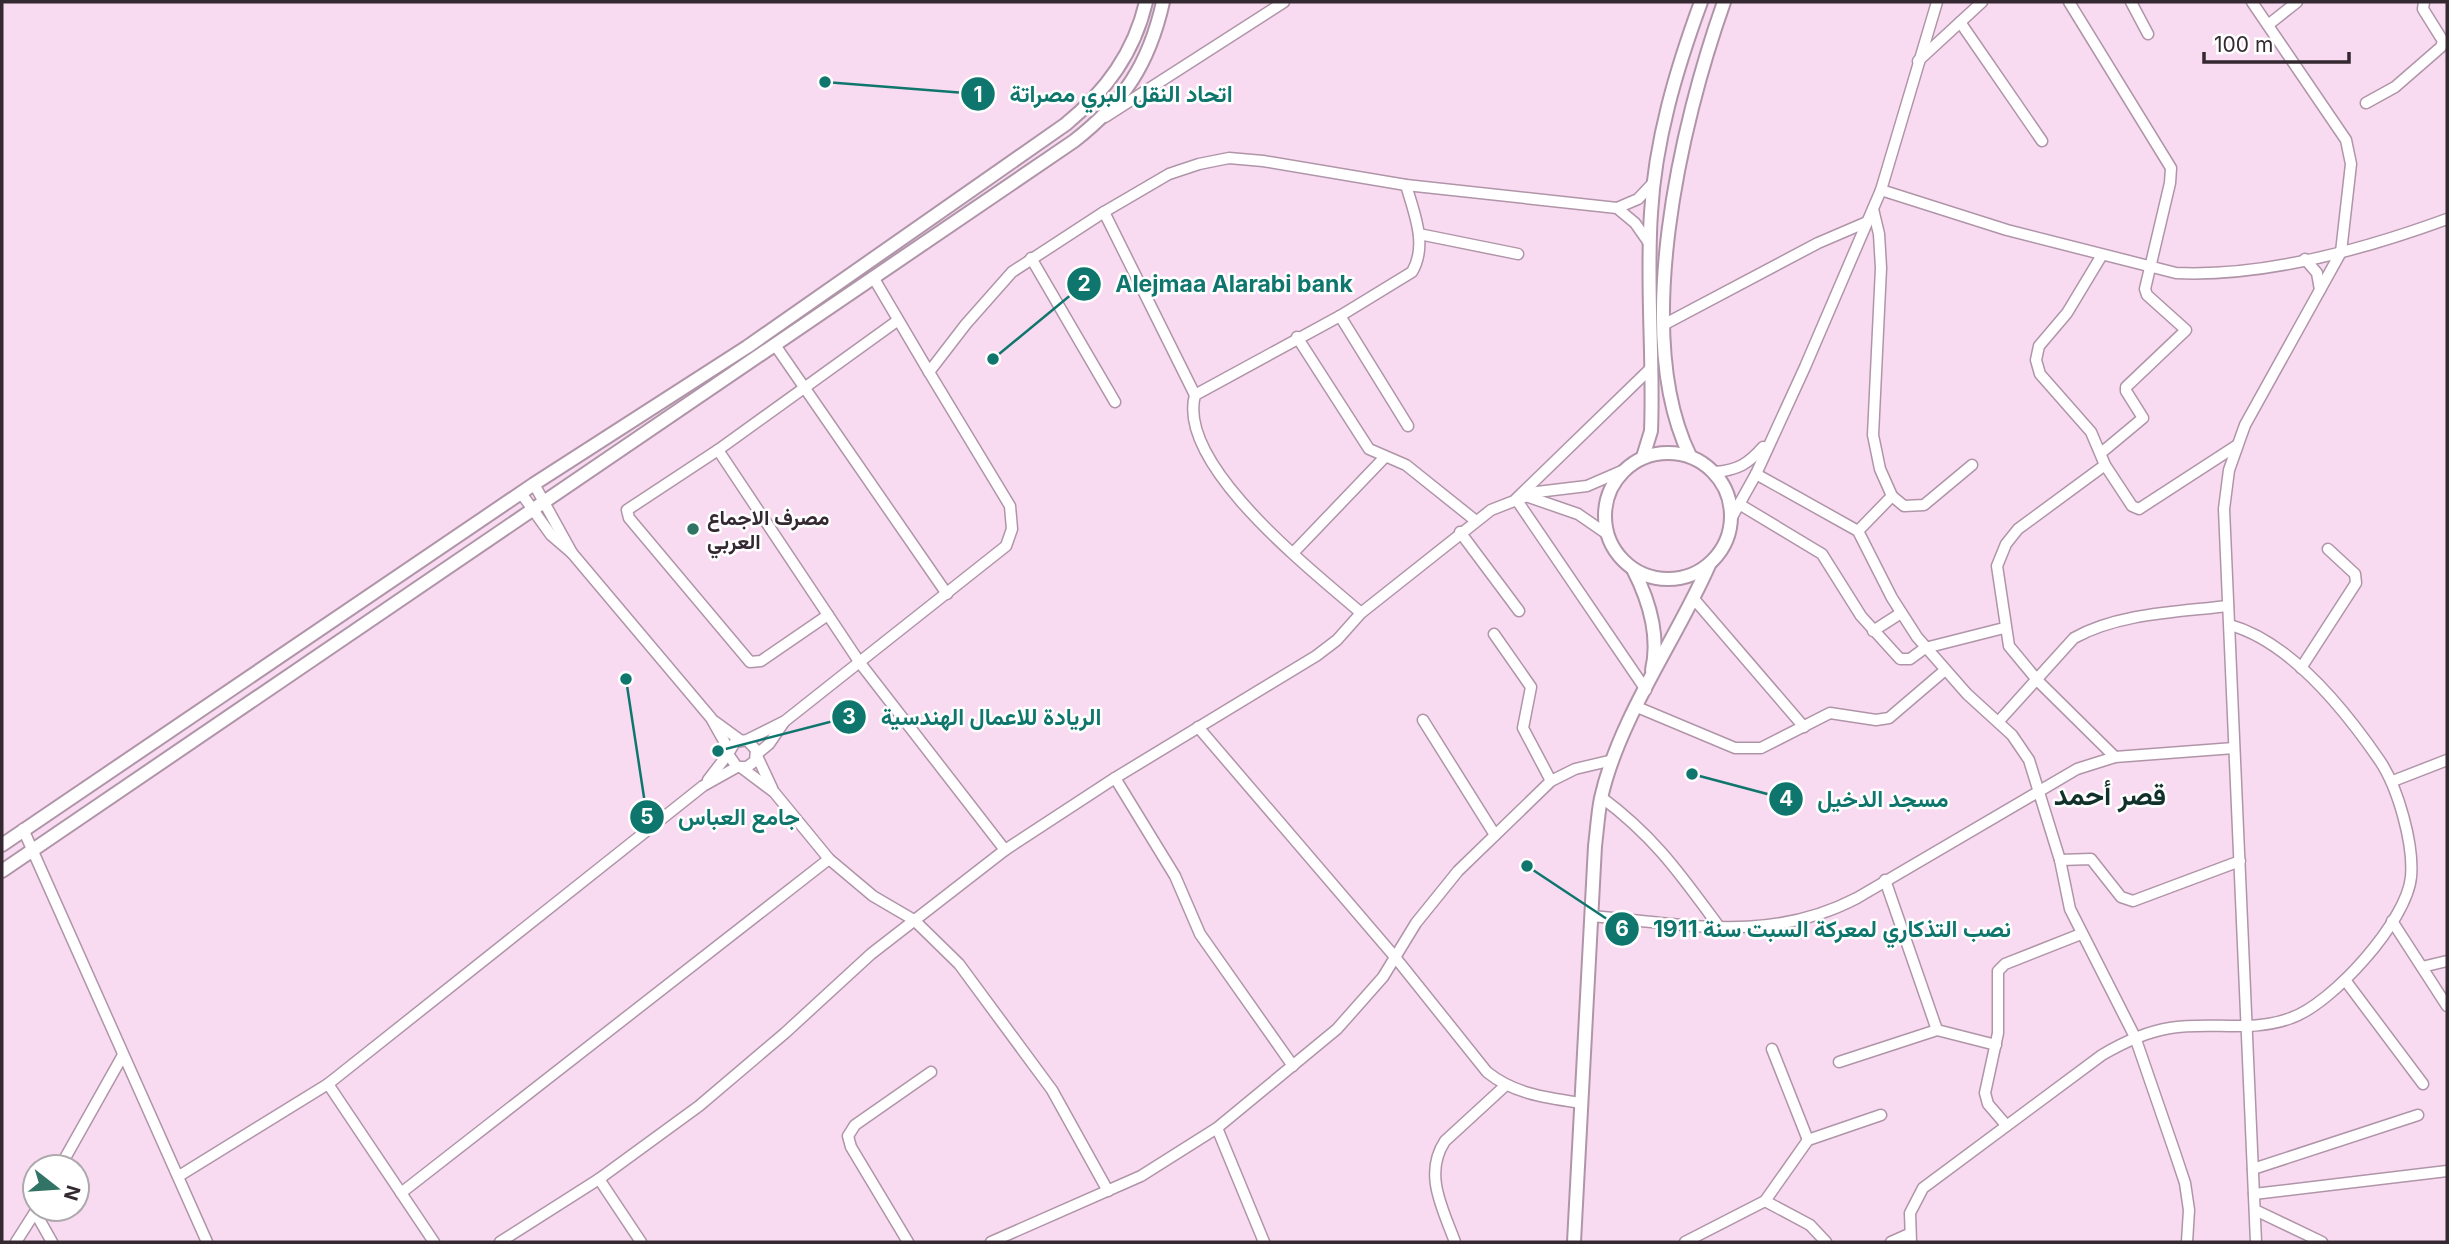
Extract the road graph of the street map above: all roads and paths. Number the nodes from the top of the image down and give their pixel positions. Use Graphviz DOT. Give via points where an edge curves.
graph roads {
  1 [pos="1145,2"];
  2 [pos="1166,2"];
  3 [pos="1284,2"];
  4 [pos="1701,2"];
  5 [pos="1724,2"];
  6 [pos="1937,2"];
  7 [pos="1982,2"];
  8 [pos="2069,2"];
  9 [pos="2131,2"];
  10 [pos="2252,2"];
  11 [pos="2297,2"];
  12 [pos="2424,2"];
  13 [pos="1960,22"];
  14 [pos="2267,25"];
  15 [pos="2148,34"];
  16 [pos="1918,62"];
  17 [pos="2365,103"];
  18 [pos="1104,118"];
  19 [pos="2042,141"];
  20 [pos="1654,181"];
  21 [pos="1406,185"];
  22 [pos="1881,190"];
  23 [pos="1617,208"];
  24 [pos="1873,209"];
  25 [pos="1104,212"];
  26 [pos="2447,219"];
  27 [pos="1867,222"];
  28 [pos="1419,234"];
  29 [pos="1650,243"];
  30 [pos="2341,252"];
  31 [pos="1518,254"];
  32 [pos="2102,256"];
  33 [pos="1031,258"];
  34 [pos="2305,259"];
  35 [pos="2149,268"];
  36 [pos="873,277"];
  37 [pos="2320,291"];
  38 [pos="1340,316"];
  39 [pos="897,321"];
  40 [pos="1665,324"];
  41 [pos="1297,337"];
  42 [pos="775,345"];
  43 [pos="1650,369"];
  44 [pos="929,372"];
  45 [pos="805,388"];
  46 [pos="1195,394"];
  47 [pos="1115,402"];
  48 [pos="1408,426"];
  49 [pos="1770,438"];
  50 [pos="2236,446"];
  51 [pos="718,450"];
  52 [pos="2101,453"];
  53 [pos="1690,456"];
  54 [pos="1643,457"];
  55 [pos="1384,458"];
  56 [pos="1972,465"];
  57 [pos="2105,465"];
  58 [pos="1624,470"];
  59 [pos="1715,472"];
  60 [pos="1756,474"];
  61 [pos="534,484"];
  62 [pos="521,493"];
  63 [pos="1892,496"];
  64 [pos="1521,497"];
  65 [pos="544,501"];
  66 [pos="1739,504"];
  67 [pos="532,509"];
  68 [pos="1732,517"];
  69 [pos="1476,521"];
  70 [pos="1858,531"];
  71 [pos="1460,532"];
  72 [pos="1607,534"];
  73 [pos="2328,549"];
  74 [pos="572,553"];
  75 [pos="1293,553"];
  76 [pos="1709,565"];
  77 [pos="1633,569"];
  78 [pos="947,594"];
  79 [pos="1694,599"];
  80 [pos="2228,606"];
  81 [pos="1519,611"];
  82 [pos="1361,613"];
  83 [pos="1901,613"];
  84 [pos="828,615"];
  85 [pos="2230,625"];
  86 [pos="2004,628"];
  87 [pos="1873,631"];
  88 [pos="1494,634"];
  89 [pos="1925,648"];
  90 [pos="860,663"];
  91 [pos="263,667"];
  92 [pos="2301,668"];
  93 [pos="1944,671"];
  94 [pos="2038,681"];
  95 [pos="275,683"];
  96 [pos="1648,686"];
  97 [pos="1637,707"];
  98 [pos="711,718"];
  99 [pos="1423,720"];
  100 [pos="785,721"];
  101 [pos="1998,721"];
  102 [pos="1198,726"];
  103 [pos="1804,727"];
  104 [pos="744,740"];
  105 [pos="2234,748"];
  106 [pos="728,752"];
  107 [pos="757,755"];
  108 [pos="2115,757"];
  109 [pos="1613,760"];
  110 [pos="2447,760"];
  111 [pos="739,767"];
  112 [pos="1115,778"];
  113 [pos="1551,781"];
  114 [pos="2393,781"];
  115 [pos="703,786"];
  116 [pos="2040,791"];
  117 [pos="774,792"];
  118 [pos="1601,797"];
  119 [pos="23,829"];
  120 [pos="1495,835"];
  121 [pos="2,845"];
  122 [pos="31,849"];
  123 [pos="1005,850"];
  124 [pos="829,859"];
  125 [pos="2060,860"];
  126 [pos="2240,861"];
  127 [pos="2,871"];
  128 [pos="1885,880"];
  129 [pos="1591,915"];
  130 [pos="914,920"];
  131 [pos="2392,921"];
  132 [pos="1720,928"];
  133 [pos="2081,934"];
  134 [pos="1395,957"];
  135 [pos="2447,961"];
  136 [pos="2422,967"];
  137 [pos="2345,980"];
  138 [pos="2447,1006"];
  139 [pos="2247,1026"];
  140 [pos="1937,1030"];
  141 [pos="2135,1037"];
  142 [pos="1996,1045"];
  143 [pos="1772,1049"];
  144 [pos="123,1055"];
  145 [pos="1839,1062"];
  146 [pos="1293,1066"];
  147 [pos="931,1072"];
  148 [pos="328,1084"];
  149 [pos="2423,1084"];
  150 [pos="1506,1085"];
  151 [pos="1581,1103"];
  152 [pos="1881,1115"];
  153 [pos="2418,1115"];
  154 [pos="2006,1125"];
  155 [pos="1217,1128"];
  156 [pos="1808,1140"];
  157 [pos="68,1153"];
  158 [pos="2253,1169"];
  159 [pos="2447,1171"];
  160 [pos="179,1176"];
  161 [pos="599,1178"];
  162 [pos="1108,1191"];
  163 [pos="401,1193"];
  164 [pos="2254,1194"];
  165 [pos="1765,1201"];
  166 [pos="2255,1210"];
  167 [pos="28,1223"];
  168 [pos="42,1223"];
  169 [pos="1910,1238"];
  170 [pos="1691,1241"];
  171 [pos="16,1242"];
  172 [pos="52,1242"];
  173 [pos="206,1242"];
  174 [pos="434,1242"];
  175 [pos="500,1242"];
  176 [pos="641,1242"];
  177 [pos="908,1242"];
  178 [pos="991,1242"];
  179 [pos="1264,1242"];
  180 [pos="1455,1242"];
  181 [pos="1574,1242"];
  182 [pos="1826,1242"];
  183 [pos="1891,1242"];
  184 [pos="2187,1242"];
  185 [pos="2256,1242"];
  186 [pos="2322,1242"];
  1 -- 61 [label="main road" via="1130,51 1116,73 1066,124 747,347"];
  2 -- 18 [label="main road" via="1155,37 1127,90"];
  3 -- 18 [label="street"];
  4 -- 20 [label="main road" via="1664,123"];
  5 -- 40 [label="main road" via="1702,64 1681,153 1669,227"];
  6 -- 16 [label="street"];
  7 -- 13 [label="street"];
  8 -- 35 [label="street" via="2171,168"];
  9 -- 15 [label="street"];
  10 -- 14 [label="street"];
  11 -- 14 [label="street"];
  12 -- 17 [label="street" via="2423,9 2444,41 2441,47 2395,87"];
  13 -- 16 [label="street"];
  13 -- 19 [label="street"];
  14 -- 30 [label="street" via="2350,149"];
  16 -- 22 [label="street"];
  18 -- 36 [label="main road"];
  20 -- 23 [label="street" via="1638,199"];
  20 -- 29 [label="main road"];
  21 -- 23 [label="street"];
  21 -- 25 [label="street" via="1229,158 1169,174"];
  21 -- 28 [label="street"];
  22 -- 24 [label="street"];
  22 -- 32 [label="street"];
  23 -- 29 [label="street"];
  24 -- 27 [label="street"];
  24 -- 63 [label="street" via="1881,268 1873,435"];
  25 -- 33 [label="street"];
  25 -- 46 [label="street"];
  26 -- 30 [label="street"];
  27 -- 40 [label="street"];
  27 -- 49 [label="street"];
  28 -- 31 [label="street"];
  28 -- 38 [label="street" via="1418,261 1412,272"];
  29 -- 43 [label="main road"];
  30 -- 34 [label="street"];
  30 -- 37 [label="street"];
  32 -- 35 [label="street"];
  32 -- 52 [label="street" via="2067,313 2039,346 2036,359 2040,373 2081,418"];
  33 -- 44 [label="street" via="990,295"];
  33 -- 47 [label="street"];
  34 -- 35 [label="street" via="2204,274"];
  34 -- 37 [label="street" via="2316,273"];
  35 -- 52 [label="street" via="2147,295 2186,333 2126,387 2143,418"];
  36 -- 39 [label="street"];
  36 -- 42 [label="main road"];
  37 -- 50 [label="street"];
  38 -- 41 [label="street"];
  38 -- 48 [label="street"];
  39 -- 44 [label="street"];
  39 -- 45 [label="street"];
  40 -- 53 [label="main road" via="1672,406"];
  41 -- 46 [label="street"];
  41 -- 55 [label="street" via="1369,449"];
  42 -- 45 [label="street"];
  42 -- 65 [label="main road"];
  43 -- 54 [label="main road" via="1651,431"];
  43 -- 64 [label="street"];
  44 -- 78 [label="street" via="1012,513 1006,546"];
  45 -- 51 [label="street"];
  45 -- 78 [label="street"];
  46 -- 75 [label="street" via="1191,414 1217,472"];
  49 -- 59 [label="street" via="1749,463"];
  49 -- 60 [label="street"];
  50 -- 57 [label="street" via="2139,509 2132,506"];
  50 -- 80 [label="street" via="2224,509"];
  51 -- 84 [label="street"];
  51 -- 84 [label="street" via="630,506 629,519 750,662 761,661"];
  52 -- 57 [label="street"];
  53 -- 54 [label="main road"];
  53 -- 59 [label="main road"];
  54 -- 58 [label="main road"];
  55 -- 69 [label="street" via="1406,465"];
  55 -- 75 [label="street"];
  56 -- 63 [label="street" via="1924,505 1904,506"];
  57 -- 86 [label="street" via="2018,529 2006,544 1997,566"];
  58 -- 64 [label="street" via="1587,486"];
  58 -- 72 [label="main road" via="1607,500"];
  59 -- 68 [label="main road" via="1730,501"];
  60 -- 66 [label="street"];
  60 -- 70 [label="street"];
  61 -- 62 [label="main road"];
  61 -- 65 [label="street"];
  62 -- 67 [label="street"];
  62 -- 91 [label="main road"];
  63 -- 70 [label="street"];
  64 -- 69 [label="street"];
  64 -- 72 [label="street" via="1578,514"];
  64 -- 96 [label="street"];
  65 -- 67 [label="main road"];
  65 -- 74 [label="street"];
  66 -- 68 [label="street"];
  66 -- 87 [label="street" via="1822,554"];
  67 -- 74 [label="street" via="555,540"];
  67 -- 95 [label="main road"];
  68 -- 76 [label="main road" via="1726,543"];
  69 -- 71 [label="street"];
  70 -- 83 [label="street"];
  71 -- 81 [label="street"];
  71 -- 82 [label="street"];
  72 -- 77 [label="main road" via="1617,554"];
  73 -- 92 [label="street" via="2355,574 2356,583"];
  74 -- 98 [label="street"];
  75 -- 82 [label="street"];
  76 -- 77 [label="main road" via="1695,574 1663,580"];
  76 -- 79 [label="main road"];
  77 -- 96 [label="main road" via="1654,631"];
  78 -- 90 [label="street"];
  79 -- 96 [label="main road"];
  79 -- 103 [label="street"];
  80 -- 85 [label="street"];
  80 -- 94 [label="street" via="2148,616 2090,630 2074,638"];
  82 -- 102 [label="street" via="1316,656"];
  83 -- 87 [label="street"];
  83 -- 89 [label="street"];
  84 -- 90 [label="street"];
  85 -- 92 [label="street" via="2261,636"];
  85 -- 105 [label="street"];
  86 -- 89 [label="street"];
  86 -- 94 [label="street" via="2009,646"];
  87 -- 89 [label="street" via="1900,659 1910,659"];
  88 -- 113 [label="street" via="1531,687 1523,728"];
  89 -- 93 [label="street"];
  90 -- 100 [label="street"];
  90 -- 123 [label="street"];
  91 -- 95 [label="main road"];
  91 -- 119 [label="main road"];
  92 -- 114 [label="street" via="2351,723"];
  93 -- 101 [label="street"];
  93 -- 103 [label="street" via="1889,718 1830,713"];
  94 -- 101 [label="street"];
  94 -- 108 [label="street"];
  95 -- 122 [label="main road"];
  96 -- 97 [label="main road"];
  97 -- 103 [label="street" via="1750,750"];
  97 -- 109 [label="main road"];
  98 -- 104 [label="street"];
  98 -- 106 [label="street"];
  99 -- 120 [label="street"];
  100 -- 104 [label="street"];
  100 -- 107 [label="street"];
  101 -- 116 [label="street" via="2029,760"];
  102 -- 112 [label="street"];
  102 -- 134 [label="street"];
  104 -- 106 [label="street"];
  104 -- 107 [label="street" via="754,746"];
  105 -- 108 [label="street"];
  105 -- 126 [label="street"];
  106 -- 111 [label="street"];
  106 -- 115 [label="street"];
  107 -- 111 [label="street" via="751,765"];
  107 -- 117 [label="street"];
  108 -- 116 [label="street" via="2077,769"];
  109 -- 113 [label="street" via="1575,769"];
  109 -- 118 [label="main road"];
  110 -- 114 [label="street"];
  111 -- 115 [label="street"];
  111 -- 117 [label="street"];
  112 -- 123 [label="street"];
  112 -- 146 [label="street" via="1175,876 1200,934"];
  113 -- 120 [label="street"];
  114 -- 131 [label="street" via="2411,858 2411,878"];
  115 -- 148 [label="street"];
  116 -- 125 [label="street"];
  116 -- 128 [label="street"];
  117 -- 124 [label="street"];
  118 -- 129 [label="main road"];
  118 -- 132 [label="street" via="1637,824 1661,850"];
  119 -- 121 [label="main road"];
  119 -- 122 [label="street"];
  120 -- 134 [label="street" via="1432,901"];
  122 -- 127 [label="main road"];
  122 -- 144 [label="street"];
  123 -- 130 [label="street"];
  124 -- 130 [label="street" via="873,896"];
  124 -- 163 [label="street"];
  125 -- 126 [label="street" via="2091,859 2121,897 2133,901"];
  125 -- 133 [label="street" via="2070,909"];
  126 -- 139 [label="street"];
  128 -- 132 [label="street" via="1806,920"];
  128 -- 140 [label="street"];
  129 -- 132 [label="street"];
  129 -- 151 [label="main road"];
  130 -- 161 [label="street" via="699,1106"];
  130 -- 162 [label="street" via="958,964 1037,1070"];
  131 -- 136 [label="street"];
  131 -- 137 [label="street"];
  133 -- 141 [label="street"];
  133 -- 142 [label="street" via="2001,966"];
  134 -- 146 [label="street" via="1384,977 1337,1029"];
  134 -- 150 [label="street" via="1479,1064"];
  135 -- 136 [label="street"];
  136 -- 138 [label="street"];
  137 -- 139 [label="street" via="2291,1018"];
  137 -- 149 [label="street"];
  139 -- 141 [label="street" via="2172,1027"];
  139 -- 158 [label="street"];
  140 -- 142 [label="street"];
  140 -- 145 [label="street"];
  141 -- 154 [label="street" via="2102,1055"];
  141 -- 184 [label="street" via="2185,1183"];
  142 -- 154 [label="street" via="1984,1093"];
  143 -- 156 [label="street"];
  144 -- 157 [label="street"];
  144 -- 160 [label="street"];
  146 -- 155 [label="street"];
  147 -- 177 [label="street" via="855,1125 848,1136 850,1147"];
  148 -- 160 [label="street"];
  148 -- 163 [label="street"];
  150 -- 151 [label="street"];
  150 -- 180 [label="street" via="1438,1152 1435,1185"];
  151 -- 181 [label="main road"];
  152 -- 156 [label="street"];
  153 -- 158 [label="street"];
  154 -- 169 [label="street" via="1923,1188 1910,1213"];
  155 -- 162 [label="street" via="1141,1176"];
  155 -- 179 [label="street"];
  156 -- 165 [label="street"];
  158 -- 164 [label="street"];
  159 -- 164 [label="street"];
  160 -- 173 [label="street"];
  161 -- 175 [label="street"];
  161 -- 176 [label="street"];
  162 -- 178 [label="street"];
  163 -- 174 [label="street"];
  164 -- 166 [label="street"];
  165 -- 170 [label="street"];
  165 -- 182 [label="street" via="1810,1224"];
  166 -- 185 [label="street"];
  166 -- 186 [label="street"];
  167 -- 171 [label="street"];
  168 -- 172 [label="street"];
  169 -- 183 [label="street"];
}
